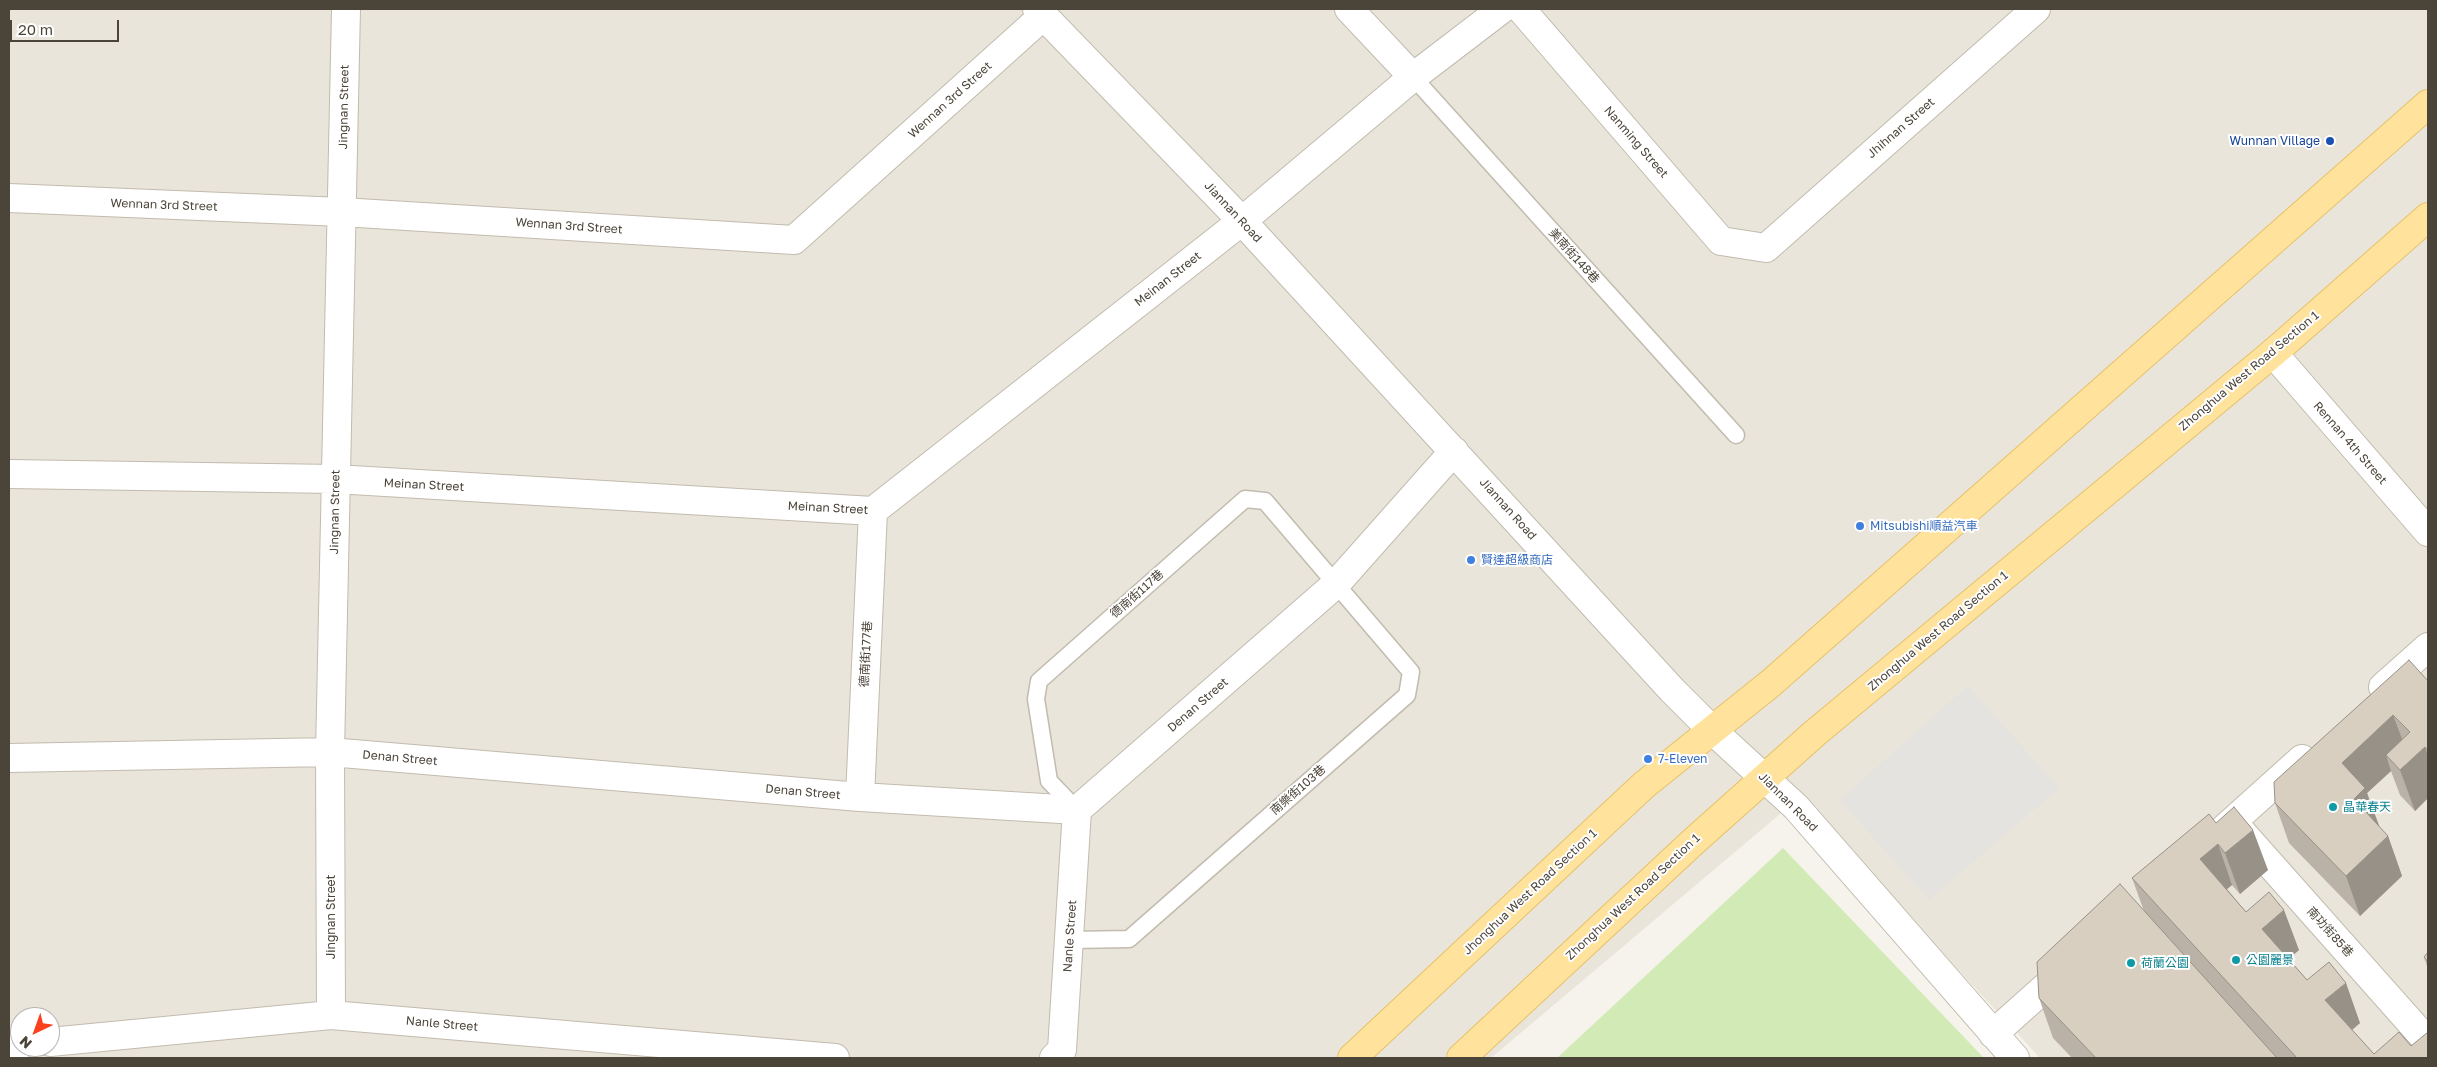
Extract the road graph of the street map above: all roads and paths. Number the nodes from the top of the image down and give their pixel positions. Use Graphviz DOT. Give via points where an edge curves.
graph roads {
  1 [pos="346,9"];
  2 [pos="1348,9"];
  3 [pos="1502,9"];
  4 [pos="1521,9"];
  5 [pos="2036,9"];
  6 [pos="1040,12"];
  7 [pos="1413,77"];
  8 [pos="2428,104"];
  9 [pos="9,198"];
  10 [pos="342,212"];
  11 [pos="2428,217"];
  12 [pos="1242,221"];
  13 [pos="1766,248"];
  14 [pos="2273,353"];
  15 [pos="1736,435"];
  16 [pos="1454,451"];
  17 [pos="9,474"];
  18 [pos="336,479"];
  19 [pos="873,511"];
  20 [pos="2428,532"];
  21 [pos="1336,584"];
  22 [pos="2428,647"];
  23 [pos="2363,705"];
  24 [pos="1713,731"];
  25 [pos="2319,744"];
  26 [pos="330,752"];
  27 [pos="9,758"];
  28 [pos="1765,777"];
  29 [pos="860,796"];
  30 [pos="1078,810"];
  31 [pos="2232,822"];
  32 [pos="2195,855"];
  33 [pos="1071,940"];
  34 [pos="2082,954"];
  35 [pos="331,1015"];
  36 [pos="1993,1034"];
  37 [pos="60,1041"];
  38 [pos="2428,1042"];
  39 [pos="835,1058"];
  40 [pos="1054,1058"];
  41 [pos="1352,1058"];
  42 [pos="1461,1058"];
  43 [pos="2015,1058"];
  1 -- 10 [label="street, Jingnan Street"];
  2 -- 7 [label="street"];
  3 -- 7 [label="street, Meinan Street"];
  4 -- 13 [label="street, Nanming Street" via="1721,241"];
  5 -- 13 [label="street, Jhihnan Street"];
  6 -- 10 [label="street, Wennan 3rd Street" via="794,240"];
  6 -- 12 [label="street, Jiannan Road"];
  7 -- 12 [label="street, Meinan Street"];
  7 -- 15 [label="lane, 美南街148巷"];
  8 -- 24 [label="main road"];
  9 -- 10 [label="street, Wennan 3rd Street"];
  10 -- 18 [label="street, Jingnan Street"];
  11 -- 14 [label="main road, Zhonghua West Road Section 1"];
  12 -- 16 [label="street, Jiannan Road"];
  12 -- 19 [label="street, Meinan Street"];
  14 -- 20 [label="street, Rennan 4th Street"];
  14 -- 28 [label="main road, Zhonghua West Road Section 1"];
  16 -- 21 [label="street, Denan Street"];
  16 -- 24 [label="street, Jiannan Road"];
  17 -- 18 [label="street, Meinan Street"];
  18 -- 19 [label="street, Meinan Street"];
  18 -- 26 [label="street, Jingnan Street"];
  19 -- 29 [label="street, 德南街177巷"];
  21 -- 30 [label="street, Denan Street"];
  21 -- 30 [label="lane, 德南街117巷" via="1265,500 1245,500 1230,512 1039,681 1036,699 1049,781"];
  21 -- 33 [label="lane, 南樂街103巷" via="1411,672 1406,695 1129,939"];
  22 -- 23 [label="street"];
  24 -- 28 [label="street, Jiannan Road"];
  24 -- 41 [label="main road, Jhonghua West Road Section 1" via="1644,785"];
  25 -- 31 [label="street"];
  26 -- 27 [label="street, Denan Street"];
  26 -- 29 [label="street, Denan Street"];
  26 -- 35 [label="street, Jingnan Street"];
  28 -- 36 [label="street, Jiannan Road" via="1796,807"];
  28 -- 42 [label="main road, Zhonghua West Road Section 1"];
  29 -- 30 [label="street, Denan Street"];
  30 -- 33 [label="street, Nanle Street"];
  31 -- 32 [label="street"];
  31 -- 38 [label="street, 南功街85巷"];
  33 -- 40 [label="street, Nanle Street" via="1062,1050"];
  34 -- 36 [label="street"];
  35 -- 37 [label="street, Nanle Street"];
  35 -- 39 [label="street, Nanle Street"];
  36 -- 43 [label="street, Jiannan Road"];
}
